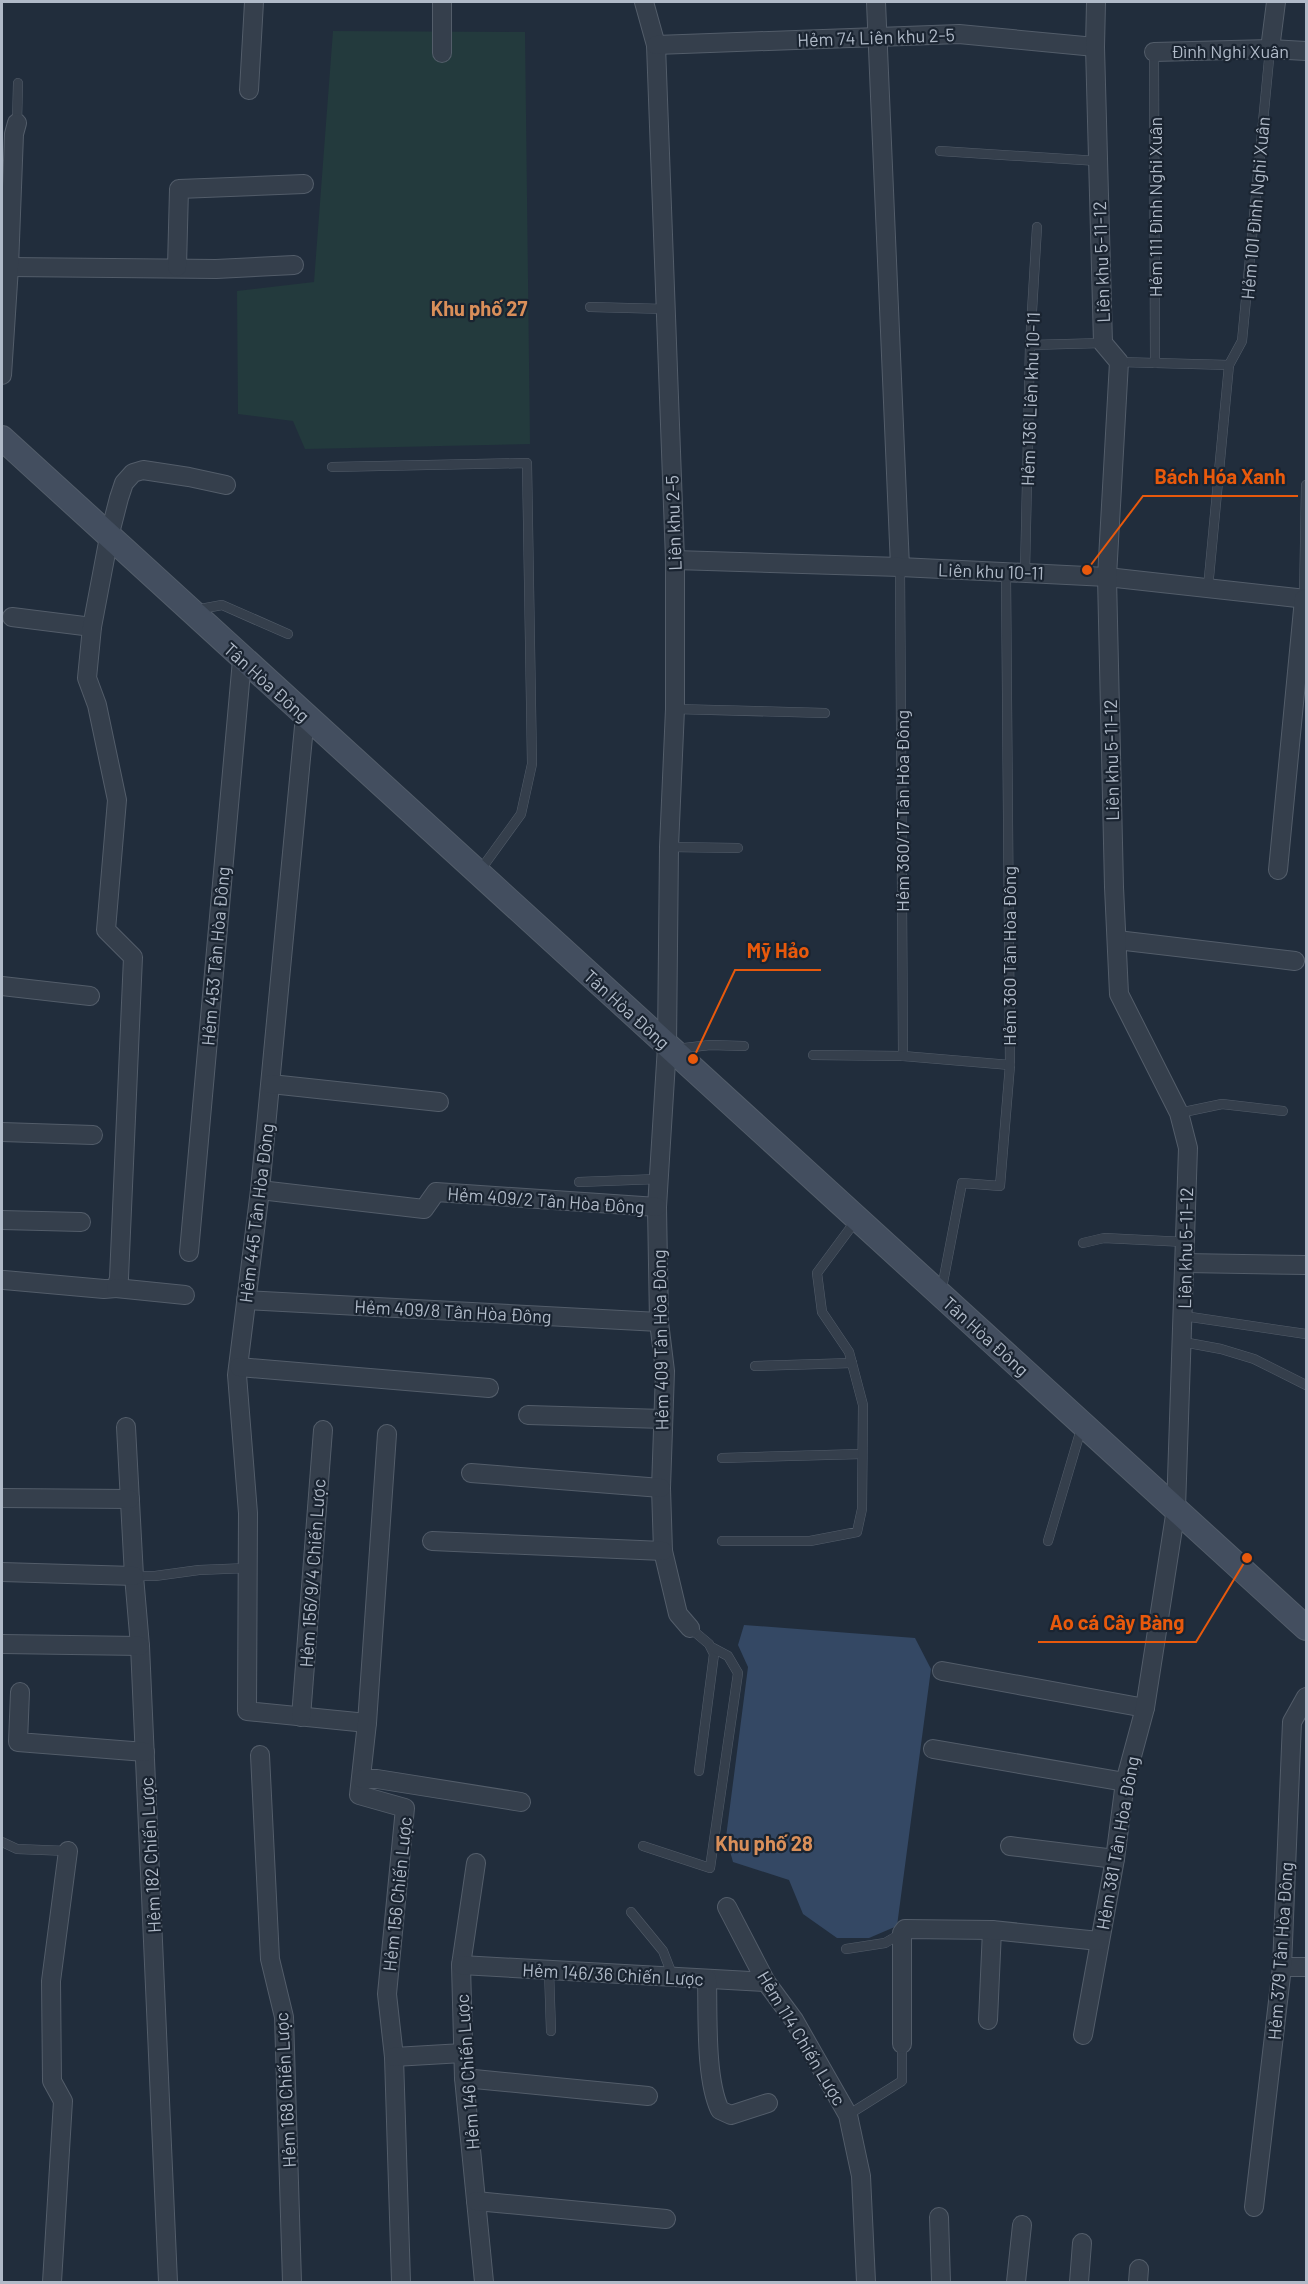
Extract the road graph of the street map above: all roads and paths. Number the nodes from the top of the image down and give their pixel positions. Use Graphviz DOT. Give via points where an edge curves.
graph roads {
  1 [pos="254,2"];
  2 [pos="442,2"];
  3 [pos="644,2"];
  4 [pos="876,2"];
  5 [pos="1096,2"];
  6 [pos="1276,2"];
  7 [pos="876,38"];
  8 [pos="656,45"];
  9 [pos="1095,47"];
  10 [pos="1270,49"];
  11 [pos="1306,51"];
  12 [pos="1154,52"];
  13 [pos="442,53"];
  14 [pos="18,83"];
  15 [pos="249,90"];
  16 [pos="17,123"];
  17 [pos="940,151"];
  18 [pos="1098,161"];
  19 [pos="304,184"];
  20 [pos="1037,226"];
  21 [pos="294,265"];
  22 [pos="9,267"];
  23 [pos="177,267"];
  24 [pos="590,307"];
  25 [pos="666,309"];
  26 [pos="1103,343"];
  27 [pos="1030,345"];
  28 [pos="1119,362"];
  29 [pos="1155,363"];
  30 [pos="1229,365"];
  31 [pos="2,375"];
  32 [pos="2,438"];
  33 [pos="332,467"];
  34 [pos="226,485"];
  35 [pos="1306,485"];
  36 [pos="1306,518"];
  37 [pos="109,537"];
  38 [pos="675,560"];
  39 [pos="900,567"];
  40 [pos="1015,572"];
  41 [pos="1107,577"];
  42 [pos="1208,588"];
  43 [pos="1305,599"];
  44 [pos="189,611"];
  45 [pos="12,617"];
  46 [pos="92,627"];
  47 [pos="288,634"];
  48 [pos="242,660"];
  49 [pos="675,709"];
  50 [pos="825,713"];
  51 [pos="305,716"];
  52 [pos="669,847"];
  53 [pos="738,848"];
  54 [pos="1278,870"];
  55 [pos="478,874"];
  56 [pos="1116,940"];
  57 [pos="1295,961"];
  58 [pos="2,986"];
  59 [pos="90,996"];
  60 [pos="744,1046"];
  61 [pos="669,1048"];
  62 [pos="813,1055"];
  63 [pos="903,1056"];
  64 [pos="1010,1065"];
  65 [pos="270,1084"];
  66 [pos="439,1102"];
  67 [pos="1283,1111"];
  68 [pos="1179,1113"];
  69 [pos="2,1132"];
  70 [pos="93,1135"];
  71 [pos="658,1179"];
  72 [pos="579,1182"];
  73 [pos="260,1190"];
  74 [pos="657,1207"];
  75 [pos="857,1219"];
  76 [pos="2,1220"];
  77 [pos="81,1222"];
  78 [pos="1185,1242"];
  79 [pos="1083,1243"];
  80 [pos="189,1252"];
  81 [pos="1185,1263"];
  82 [pos="1306,1264"];
  83 [pos="4,1280"];
  84 [pos="116,1288"];
  85 [pos="185,1295"];
  86 [pos="941,1295"];
  87 [pos="246,1300"];
  88 [pos="1184,1316"];
  89 [pos="659,1322"];
  90 [pos="1306,1334"];
  91 [pos="1183,1342"];
  92 [pos="852,1363"];
  93 [pos="755,1366"];
  94 [pos="239,1367"];
  95 [pos="1306,1385"];
  96 [pos="489,1388"];
  97 [pos="528,1415"];
  98 [pos="663,1419"];
  99 [pos="1083,1424"];
  100 [pos="126,1427"];
  101 [pos="322,1430"];
  102 [pos="387,1434"];
  103 [pos="862,1454"];
  104 [pos="722,1458"];
  105 [pos="471,1473"];
  106 [pos="661,1488"];
  107 [pos="2,1498"];
  108 [pos="130,1499"];
  109 [pos="1176,1509"];
  110 [pos="432,1541"];
  111 [pos="722,1541"];
  112 [pos="1048,1541"];
  113 [pos="663,1551"];
  114 [pos="248,1568"];
  115 [pos="2,1572"];
  116 [pos="134,1576"];
  117 [pos="1306,1624"];
  118 [pos="690,1628"];
  119 [pos="2,1644"];
  120 [pos="140,1646"];
  121 [pos="712,1648"];
  122 [pos="942,1671"];
  123 [pos="20,1692"];
  124 [pos="1306,1697"];
  125 [pos="1145,1708"];
  126 [pos="301,1717"];
  127 [pos="367,1723"];
  128 [pos="933,1749"];
  129 [pos="145,1752"];
  130 [pos="260,1755"];
  131 [pos="699,1771"];
  132 [pos="362,1779"];
  133 [pos="1125,1782"];
  134 [pos="521,1803"];
  135 [pos="2,1842"];
  136 [pos="643,1846"];
  137 [pos="1010,1846"];
  138 [pos="68,1851"];
  139 [pos="1115,1859"];
  140 [pos="476,1863"];
  141 [pos="727,1907"];
  142 [pos="631,1912"];
  143 [pos="992,1930"];
  144 [pos="902,1933"];
  145 [pos="1099,1941"];
  146 [pos="846,1949"];
  147 [pos="461,1965"];
  148 [pos="1306,1966"];
  149 [pos="1282,1967"];
  150 [pos="549,1970"];
  151 [pos="673,1977"];
  152 [pos="707,1979"];
  153 [pos="766,1982"];
  154 [pos="988,2020"];
  155 [pos="551,2031"];
  156 [pos="1083,2035"];
  157 [pos="902,2044"];
  158 [pos="464,2053"];
  159 [pos="394,2057"];
  160 [pos="464,2078"];
  161 [pos="648,2096"];
  162 [pos="768,2103"];
  163 [pos="848,2115"];
  164 [pos="476,2201"];
  165 [pos="1254,2207"];
  166 [pos="939,2217"];
  167 [pos="666,2219"];
  168 [pos="1022,2225"];
  169 [pos="1082,2243"];
  170 [pos="52,2283"];
  171 [pos="168,2283"];
  172 [pos="292,2283"];
  173 [pos="401,2283"];
  174 [pos="484,2283"];
  175 [pos="866,2283"];
  176 [pos="941,2283"];
  177 [pos="1016,2283"];
  178 [pos="1079,2283"];
  1 -- 15 [label="street"];
  2 -- 13 [label="street"];
  3 -- 8 [label="street, Liên khu 2-5"];
  4 -- 7 [label="street"];
  5 -- 9 [label="street, Liên khu 5-11-12"];
  6 -- 10 [label="street"];
  7 -- 8 [label="street, Hẻm 74 Liên khu 2-5"];
  7 -- 9 [label="street, Hẻm 74 Liên khu 2-5" via="959,34"];
  7 -- 39 [label="street"];
  8 -- 25 [label="street, Liên khu 2-5"];
  9 -- 18 [label="street, Liên khu 5-11-12"];
  10 -- 11 [label="street, Đình Nghi Xuân"];
  10 -- 12 [label="street, Đình Nghi Xuân"];
  10 -- 30 [label="lane, Hẻm 101 Đình Nghi Xuân" via="1242,341"];
  12 -- 29 [label="lane, Hẻm 111 Đình Nghi Xuân"];
  14 -- 16 [label="lane"];
  16 -- 22 [label="street"];
  17 -- 18 [label="lane"];
  18 -- 26 [label="street, Liên khu 5-11-12"];
  19 -- 23 [label="street" via="180,189"];
  20 -- 27 [label="lane, Hẻm 136 Liên khu 10-11"];
  21 -- 23 [label="street"];
  22 -- 23 [label="street"];
  22 -- 31 [label="street"];
  24 -- 25 [label="lane"];
  25 -- 38 [label="street, Liên khu 2-5"];
  26 -- 27 [label="lane"];
  26 -- 28 [label="street, Liên khu 5-11-12"];
  27 -- 40 [label="lane, Hẻm 136 Liên khu 10-11"];
  28 -- 29 [label="lane"];
  28 -- 41 [label="street, Liên khu 5-11-12"];
  29 -- 30 [label="lane"];
  30 -- 42 [label="lane"];
  32 -- 37 [label="street, Tân Hòa Đông"];
  33 -- 55 [label="lane" via="527,463 532,764 521,814"];
  34 -- 37 [label="street" via="143,470 133,473 122,490"];
  35 -- 36 [label="lane"];
  36 -- 43 [label="lane"];
  37 -- 44 [label="street, Tân Hòa Đông"];
  37 -- 46 [label="street"];
  38 -- 39 [label="street, Liên khu 10-11"];
  38 -- 49 [label="street, Liên khu 2-5"];
  39 -- 40 [label="street, Liên khu 10-11"];
  39 -- 63 [label="lane, Hẻm 360/17 Tân Hòa Đông"];
  40 -- 41 [label="street, Liên khu 10-11"];
  40 -- 64 [label="lane, Hẻm 360 Tân Hòa Đông"];
  41 -- 42 [label="street, Liên khu 10-11"];
  41 -- 56 [label="street, Liên khu 5-11-12"];
  42 -- 43 [label="street, Liên khu 10-11"];
  43 -- 54 [label="street"];
  44 -- 47 [label="lane" via="222,605"];
  44 -- 48 [label="street, Tân Hòa Đông"];
  45 -- 46 [label="street"];
  46 -- 84 [label="street" via="87,678 97,705 117,800 106,930 133,957"];
  48 -- 51 [label="street, Tân Hòa Đông"];
  48 -- 80 [label="street, Hẻm 453 Tân Hòa Đông"];
  49 -- 50 [label="lane"];
  49 -- 52 [label="street, Liên khu 2-5"];
  51 -- 55 [label="street, Tân Hòa Đông"];
  51 -- 65 [label="street, Hẻm 445 Tân Hòa Đông"];
  52 -- 53 [label="lane"];
  52 -- 61 [label="street, Liên khu 2-5"];
  55 -- 61 [label="street, Tân Hòa Đông"];
  56 -- 57 [label="street"];
  56 -- 68 [label="street, Liên khu 5-11-12" via="1119,994"];
  58 -- 59 [label="street"];
  60 -- 61 [label="lane"];
  61 -- 71 [label="street, Hẻm 409 Tân Hòa Đông"];
  61 -- 75 [label="street, Tân Hòa Đông"];
  62 -- 63 [label="lane"];
  63 -- 64 [label="lane"];
  64 -- 86 [label="lane, Hẻm 360 Tân Hòa Đông" via="1000,1186 962,1183"];
  65 -- 66 [label="street"];
  65 -- 73 [label="street, Hẻm 445 Tân Hòa Đông"];
  67 -- 68 [label="lane" via="1222,1104"];
  68 -- 78 [label="street, Liên khu 5-11-12" via="1188,1148"];
  69 -- 70 [label="street"];
  71 -- 72 [label="lane"];
  71 -- 74 [label="street, Hẻm 409 Tân Hòa Đông"];
  73 -- 74 [label="street, Hẻm 409/2 Tân Hòa Đông" via="424,1209 436,1192"];
  73 -- 87 [label="street, Hẻm 445 Tân Hòa Đông"];
  74 -- 89 [label="street, Hẻm 409 Tân Hòa Đông"];
  75 -- 86 [label="street, Tân Hòa Đông"];
  75 -- 92 [label="lane" via="817,1273 822,1312"];
  76 -- 77 [label="street"];
  78 -- 79 [label="lane" via="1104,1238"];
  78 -- 81 [label="street, Liên khu 5-11-12"];
  81 -- 82 [label="street"];
  81 -- 88 [label="street, Liên khu 5-11-12"];
  83 -- 84 [label="street"];
  84 -- 85 [label="street"];
  86 -- 99 [label="street, Tân Hòa Đông"];
  87 -- 89 [label="street, Hẻm 409/8 Tân Hòa Đông"];
  87 -- 94 [label="street, Hẻm 445 Tân Hòa Đông"];
  88 -- 90 [label="lane"];
  88 -- 91 [label="street, Liên khu 5-11-12"];
  89 -- 98 [label="street, Hẻm 409 Tân Hòa Đông"];
  91 -- 95 [label="lane" via="1254,1359"];
  91 -- 109 [label="street, Liên khu 5-11-12"];
  92 -- 93 [label="lane"];
  92 -- 103 [label="lane" via="863,1405"];
  94 -- 96 [label="street"];
  94 -- 114 [label="street, Hẻm 445 Tân Hòa Đông"];
  97 -- 98 [label="street"];
  98 -- 106 [label="street, Hẻm 409 Tân Hòa Đông"];
  99 -- 109 [label="street, Tân Hòa Đông"];
  99 -- 112 [label="lane"];
  100 -- 108 [label="street, Hẻm 182 Chiến Lược"];
  101 -- 126 [label="street, Hẻm 156/9/4 Chiến Lược"];
  102 -- 127 [label="street"];
  103 -- 104 [label="lane"];
  103 -- 111 [label="lane" via="862,1509 856,1532 810,1541"];
  105 -- 106 [label="street"];
  106 -- 113 [label="street, Hẻm 409 Tân Hòa Đông"];
  107 -- 108 [label="street"];
  108 -- 116 [label="street, Hẻm 182 Chiến Lược"];
  109 -- 117 [label="street, Tân Hòa Đông"];
  109 -- 125 [label="street, Hẻm 381 Tân Hòa Đông"];
  110 -- 113 [label="street"];
  113 -- 118 [label="street, Hẻm 409 Tân Hòa Đông" via="678,1614"];
  114 -- 116 [label="lane"];
  114 -- 126 [label="street, Hẻm 445 Tân Hòa Đông" via="248,1711"];
  115 -- 116 [label="street"];
  116 -- 120 [label="street, Hẻm 182 Chiến Lược"];
  118 -- 121 [label="lane"];
  119 -- 120 [label="street"];
  120 -- 129 [label="street, Hẻm 182 Chiến Lược"];
  121 -- 131 [label="lane" via="714,1658"];
  121 -- 136 [label="lane" via="728,1656 738,1673 710,1868"];
  122 -- 125 [label="street"];
  123 -- 129 [label="street" via="18,1742"];
  124 -- 149 [label="street, Hẻm 379 Tân Hòa Đông" via="1292,1722"];
  125 -- 133 [label="street, Hẻm 381 Tân Hòa Đông"];
  126 -- 127 [label="street"];
  127 -- 132 [label="street"];
  128 -- 133 [label="street"];
  129 -- 171 [label="street, Hẻm 182 Chiến Lược"];
  130 -- 172 [label="street, Hẻm 168 Chiến Lược" via="270,1959 284,2017"];
  132 -- 134 [label="street"];
  132 -- 159 [label="street, Hẻm 156 Chiến Lược" via="359,1795 405,1808 387,1994"];
  133 -- 139 [label="street, Hẻm 381 Tân Hòa Đông"];
  135 -- 138 [label="lane" via="17,1850"];
  137 -- 139 [label="street"];
  138 -- 170 [label="street" via="51,1981 52,2081 63,2101"];
  139 -- 145 [label="street, Hẻm 381 Tân Hòa Đông"];
  140 -- 147 [label="street, Hẻm 146 Chiến Lược"];
  141 -- 153 [label="street, Hẻm 114 Chiến Lược"];
  142 -- 151 [label="lane" via="663,1951"];
  143 -- 144 [label="street" via="909,1927"];
  143 -- 145 [label="street"];
  143 -- 154 [label="street"];
  144 -- 146 [label="lane" via="885,1943"];
  144 -- 157 [label="street"];
  145 -- 156 [label="street, Hẻm 381 Tân Hòa Đông"];
  147 -- 150 [label="street, Hẻm 146/36 Chiến Lược"];
  147 -- 158 [label="street, Hẻm 146 Chiến Lược"];
  148 -- 149 [label="street"];
  149 -- 165 [label="street, Hẻm 379 Tân Hòa Đông"];
  150 -- 151 [label="street, Hẻm 146/36 Chiến Lược"];
  150 -- 155 [label="lane"];
  151 -- 152 [label="street, Hẻm 146/36 Chiến Lược"];
  152 -- 153 [label="street, Hẻm 146/36 Chiến Lược"];
  152 -- 162 [label="street" via="713,2087 720,2110 731,2115"];
  153 -- 163 [label="street, Hẻm 114 Chiến Lược" via="794,2020"];
  157 -- 163 [label="lane" via="902,2080"];
  158 -- 159 [label="street"];
  158 -- 160 [label="street, Hẻm 146 Chiến Lược"];
  159 -- 173 [label="street, Hẻm 156 Chiến Lược"];
  160 -- 161 [label="street"];
  160 -- 164 [label="street, Hẻm 146 Chiến Lược"];
  163 -- 175 [label="street, Hẻm 114 Chiến Lược" via="861,2176"];
  164 -- 167 [label="street"];
  164 -- 174 [label="street, Hẻm 146 Chiến Lược"];
  166 -- 176 [label="street"];
  168 -- 177 [label="street"];
  169 -- 178 [label="street"];
}
